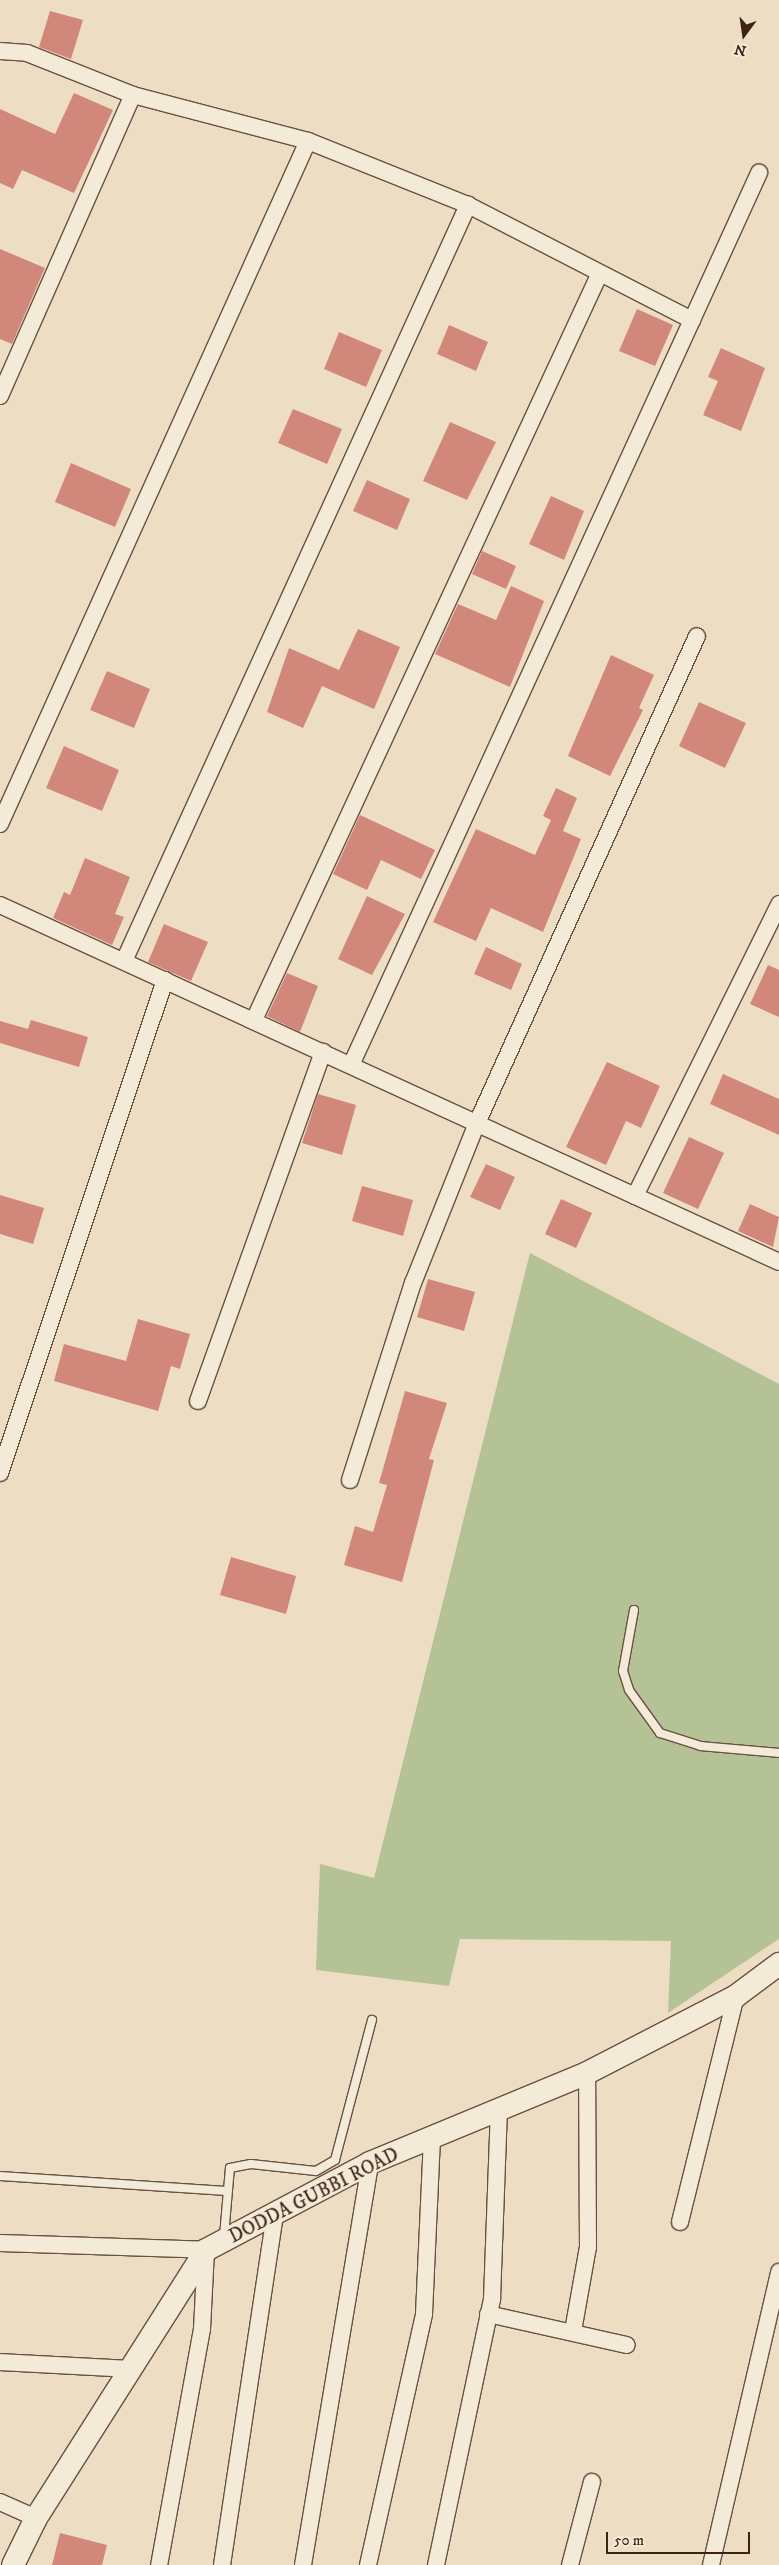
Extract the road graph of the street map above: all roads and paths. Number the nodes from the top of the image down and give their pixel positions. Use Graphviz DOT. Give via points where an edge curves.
graph roads {
  1 [pos="0,51"];
  2 [pos="132,95"];
  3 [pos="308,141"];
  4 [pos="759,173"];
  5 [pos="468,205"];
  6 [pos="600,273"];
  7 [pos="692,320"];
  8 [pos="0,396"];
  9 [pos="696,636"];
  10 [pos="0,824"];
  11 [pos="779,904"];
  12 [pos="0,905"];
  13 [pos="124,961"];
  14 [pos="165,980"];
  15 [pos="254,1020"];
  16 [pos="323,1052"];
  17 [pos="351,1065"];
  18 [pos="477,1123"];
  19 [pos="635,1196"];
  20 [pos="779,1262"];
  21 [pos="198,1401"];
  22 [pos="0,1472"];
  23 [pos="350,1480"];
  24 [pos="634,1610"];
  25 [pos="779,1753"];
  26 [pos="779,1964"];
  27 [pos="736,1996"];
  28 [pos="372,2020"];
  29 [pos="587,2074"];
  30 [pos="499,2109"];
  31 [pos="432,2138"];
  32 [pos="370,2163"];
  33 [pos="0,2176"];
  34 [pos="226,2191"];
  35 [pos="275,2214"];
  36 [pos="680,2222"];
  37 [pos="0,2242"];
  38 [pos="215,2246"];
  39 [pos="779,2272"];
  40 [pos="488,2314"];
  41 [pos="573,2331"];
  42 [pos="628,2344"];
  43 [pos="0,2362"];
  44 [pos="128,2369"];
  45 [pos="592,2482"];
  46 [pos="0,2502"];
  47 [pos="36,2518"];
  48 [pos="12,2565"];
  49 [pos="159,2565"];
  50 [pos="222,2565"];
  51 [pos="303,2565"];
  52 [pos="368,2565"];
  53 [pos="436,2565"];
  54 [pos="570,2565"];
  55 [pos="711,2565"];
  1 -- 2 [label="street" via="27,53"];
  2 -- 3 [label="street"];
  2 -- 8 [label="street"];
  3 -- 5 [label="street"];
  3 -- 10 [label="street"];
  4 -- 7 [label="street"];
  5 -- 6 [label="street"];
  5 -- 13 [label="street"];
  6 -- 7 [label="street"];
  6 -- 15 [label="street"];
  7 -- 17 [label="street"];
  9 -- 18 [label="street"];
  11 -- 19 [label="street"];
  12 -- 13 [label="street"];
  13 -- 14 [label="street"];
  14 -- 15 [label="street"];
  14 -- 22 [label="street"];
  15 -- 16 [label="street"];
  16 -- 17 [label="street"];
  16 -- 21 [label="street"];
  17 -- 18 [label="street"];
  18 -- 19 [label="street"];
  18 -- 23 [label="street" via="413,1283"];
  19 -- 20 [label="street"];
  24 -- 25 [label="lane" via="623,1671 628,1690 660,1733 701,1746"];
  26 -- 27 [label="main road, DODDA GUBBI ROAD"];
  27 -- 29 [label="main road, DODDA GUBBI ROAD"];
  27 -- 36 [label="street"];
  28 -- 34 [label="lane" via="336,2160 316,2171 239,2164 230,2168"];
  29 -- 30 [label="main road, DODDA GUBBI ROAD"];
  29 -- 41 [label="street" via="588,2247"];
  30 -- 31 [label="main road, DODDA GUBBI ROAD"];
  30 -- 40 [label="street"];
  31 -- 32 [label="main road, DODDA GUBBI ROAD"];
  31 -- 52 [label="street" via="424,2314"];
  32 -- 35 [label="main road, DODDA GUBBI ROAD"];
  32 -- 51 [label="street"];
  33 -- 34 [label="lane"];
  34 -- 38 [label="lane"];
  35 -- 38 [label="main road, DODDA GUBBI ROAD"];
  35 -- 50 [label="street"];
  37 -- 38 [label="street"];
  38 -- 44 [label="main road, DODDA GUBBI ROAD"];
  38 -- 49 [label="street"];
  39 -- 55 [label="street"];
  40 -- 41 [label="street"];
  40 -- 53 [label="street"];
  41 -- 42 [label="street"];
  43 -- 44 [label="street"];
  44 -- 47 [label="main road, DODDA GUBBI ROAD"];
  45 -- 54 [label="street"];
  46 -- 47 [label="street"];
  47 -- 48 [label="main road, DODDA GUBBI ROAD"];
}
